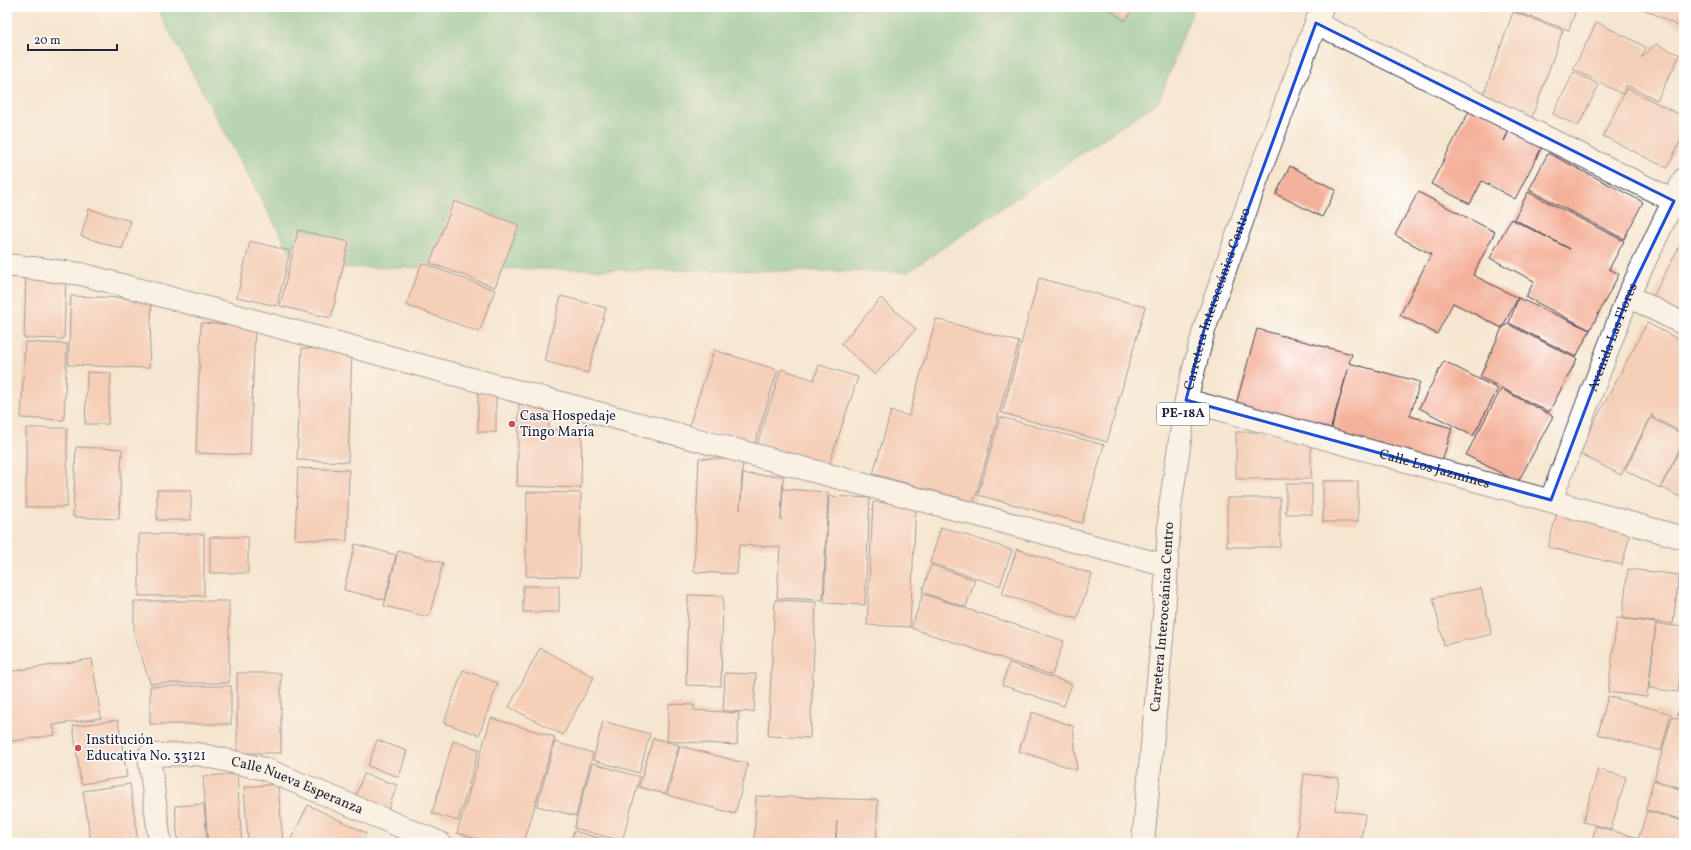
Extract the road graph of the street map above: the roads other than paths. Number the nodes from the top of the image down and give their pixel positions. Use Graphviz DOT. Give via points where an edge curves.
graph roads {
  1 [pos="1319,15"];
  2 [pos="1684,179"];
  3 [pos="1674,201"];
  4 [pos="7,265"];
  5 [pos="1628,296"];
  6 [pos="1684,324"];
  7 [pos="1186,400"];
  8 [pos="1551,500"];
  9 [pos="1684,538"];
  10 [pos="1167,566"];
  11 [pos="160,843"];
  12 [pos="440,843"];
  13 [pos="1143,843"];
  1 -- 3 [label="main road"];
  1 -- 7 [label="main road, Carretera Interoceánica Centro / PE-18A" via="1255,184 1204,330"];
  2 -- 3 [label="main road, Avenida Las Flores"];
  3 -- 5 [label="main road, Avenida Las Flores"];
  4 -- 10 [label="main road" via="81,274"];
  5 -- 6 [label="main road"];
  5 -- 8 [label="main road, Avenida Las Flores"];
  7 -- 8 [label="main road, Calle Los Jazmines"];
  7 -- 10 [label="main road, Carretera Interoceánica Centro / PE-18A" via="1170,507"];
  8 -- 9 [label="main road, Calle Los Jazmines"];
  10 -- 13 [label="main road, Carretera Interoceánica Centro / PE-18A"];
  11 -- 12 [label="main road, Calle Nueva Esperanza" via="149,755 198,754 265,769"];
}
